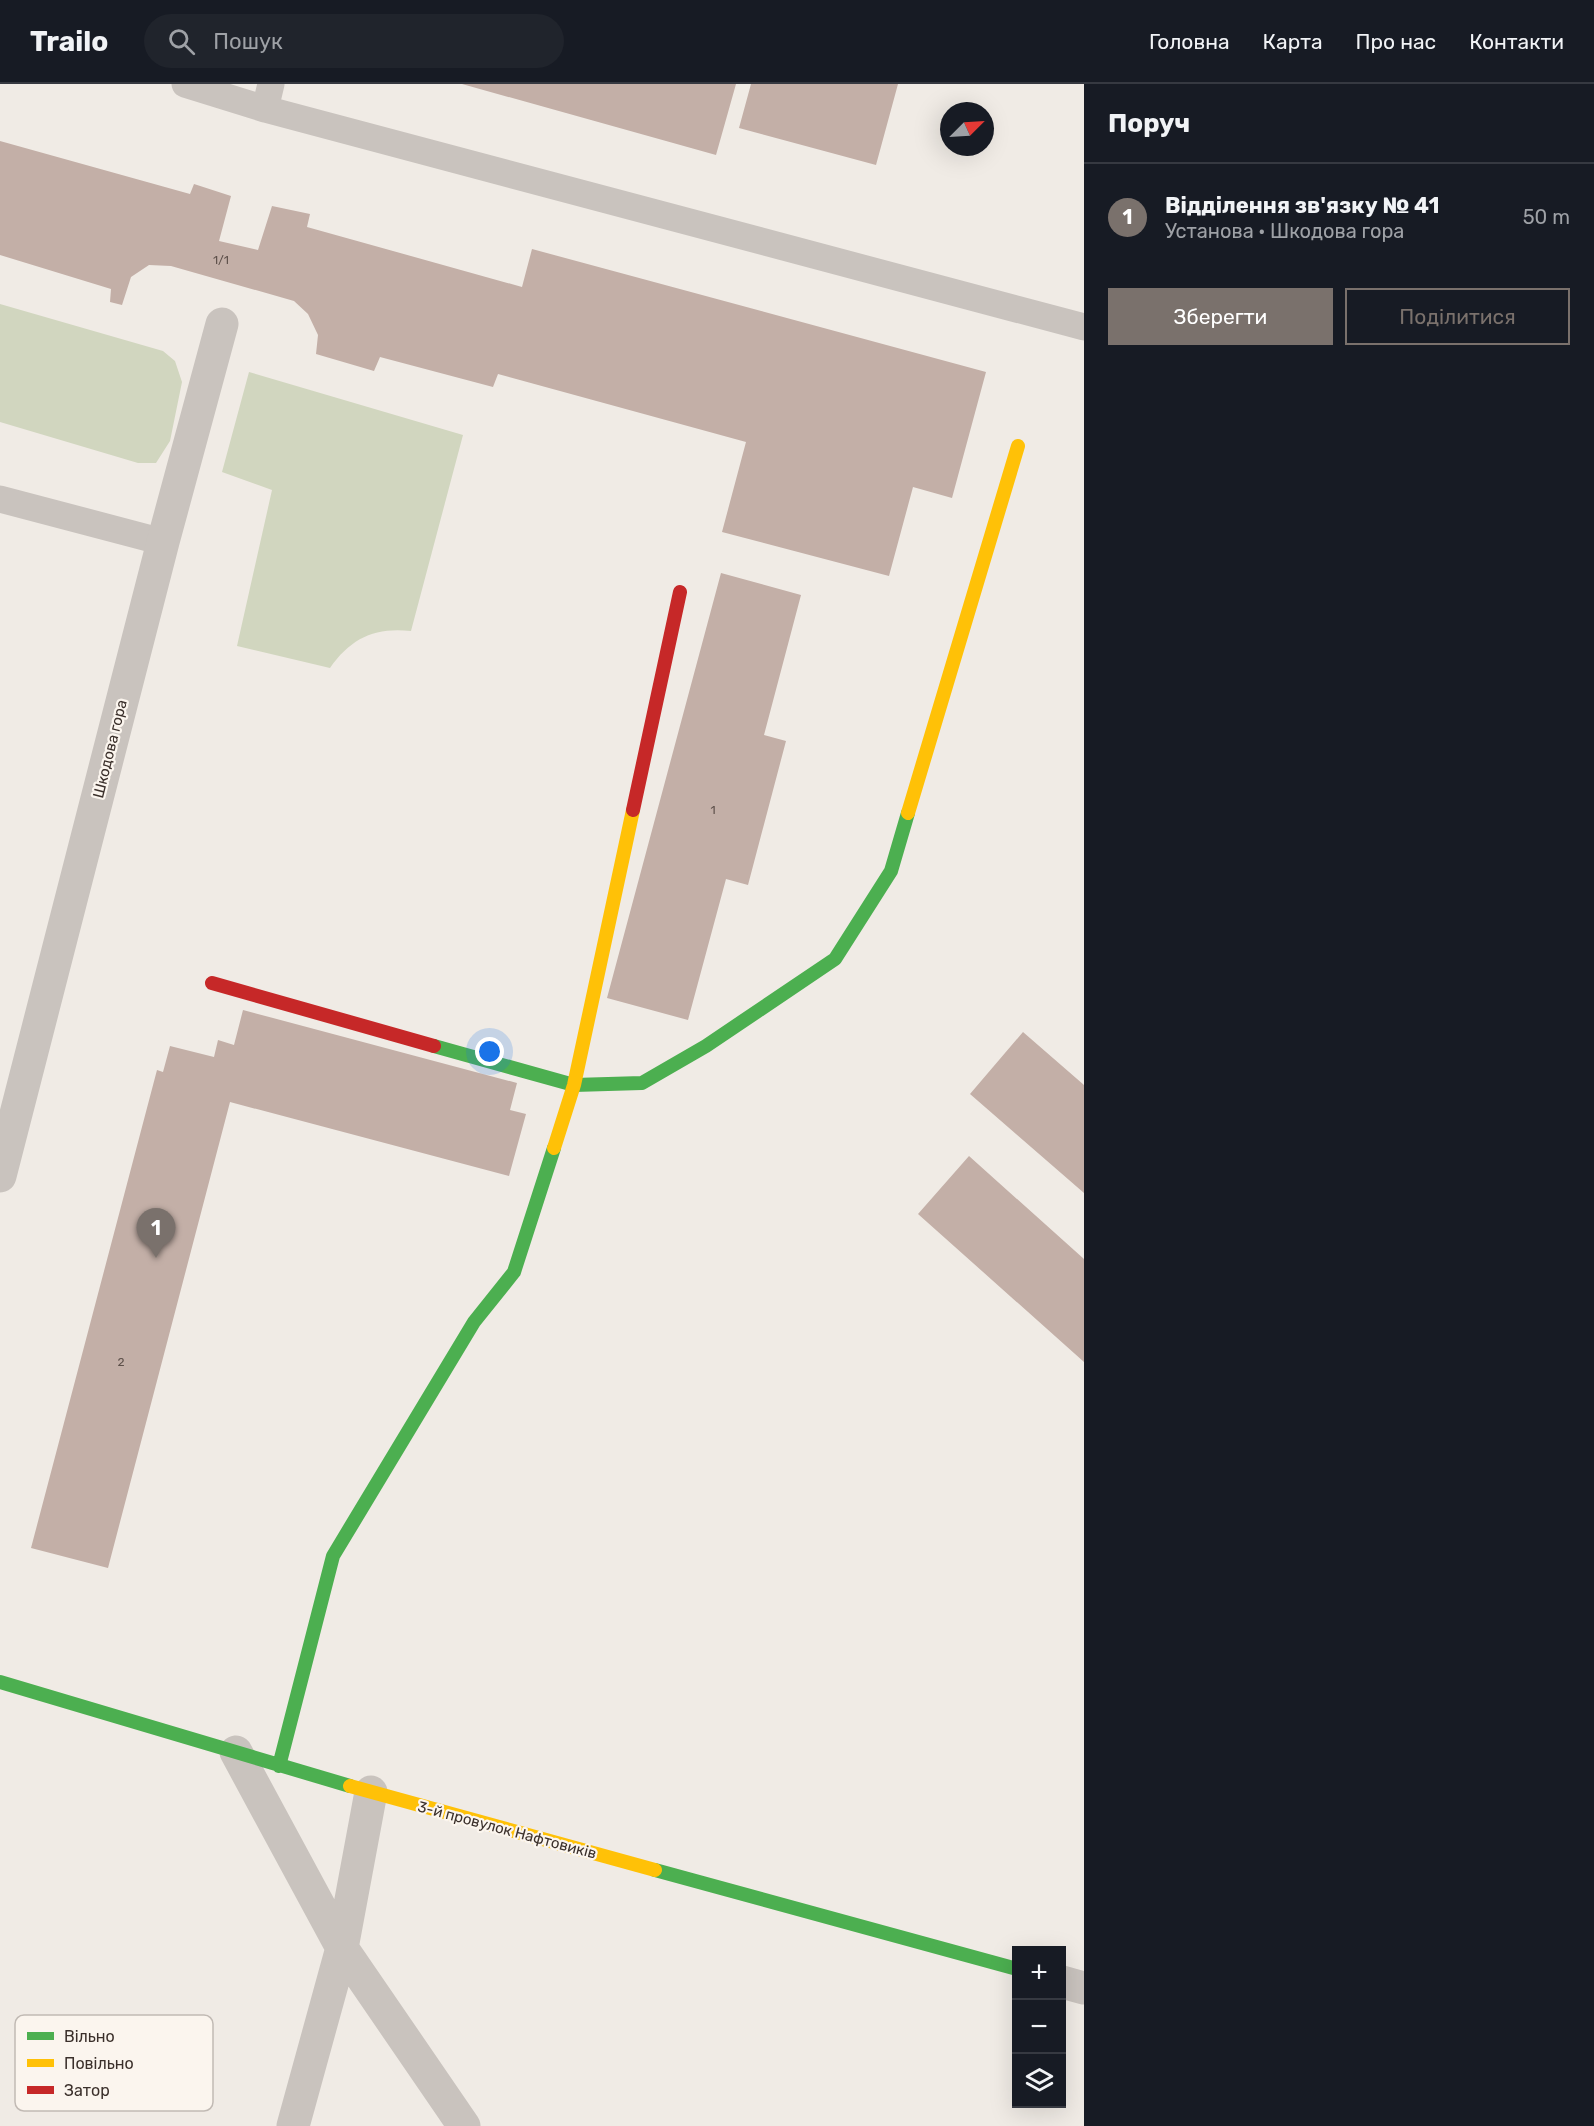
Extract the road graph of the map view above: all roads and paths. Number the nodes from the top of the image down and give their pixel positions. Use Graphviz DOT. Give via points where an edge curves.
graph roads {
  1 [pos="185,84"];
  2 [pos="268,96"];
  3 [pos="222,324"];
  4 [pos="1084,327"];
  5 [pos="1018,446"];
  6 [pos="0,500"];
  7 [pos="163,542"];
  8 [pos="680,592"];
  9 [pos="212,983"];
  10 [pos="574,1085"];
  11 [pos="0,1176"];
  12 [pos="0,1682"];
  13 [pos="236,1752"];
  14 [pos="279,1766"];
  15 [pos="371,1792"];
  16 [pos="342,1948"];
  17 [pos="1012,1968"];
  18 [pos="1066,1983"];
  19 [pos="1084,1988"];
  20 [pos="293,2126"];
  21 [pos="464,2126"];
  1 -- 2 [label="lane"];
  2 -- 4 [label="lane"];
  3 -- 7 [label="street, Шкодова гора"];
  5 -- 10 [label="street" via="891,871 835,959 706,1046 642,1083"];
  6 -- 7 [label="lane"];
  7 -- 11 [label="street, Шкодова гора"];
  8 -- 10 [label="street"];
  9 -- 10 [label="street"];
  10 -- 14 [label="street" via="514,1272 474,1322 333,1556"];
  12 -- 13 [label="street, 3-й провулок Нафтовиків"];
  13 -- 14 [label="street, 3-й провулок Нафтовиків"];
  13 -- 16 [label="street"];
  14 -- 15 [label="street, 3-й провулок Нафтовиків"];
  15 -- 16 [label="street"];
  15 -- 17 [label="street, 3-й провулок Нафтовиків"];
  16 -- 20 [label="street"];
  16 -- 21 [label="street"];
  18 -- 19 [label="street"];
}
